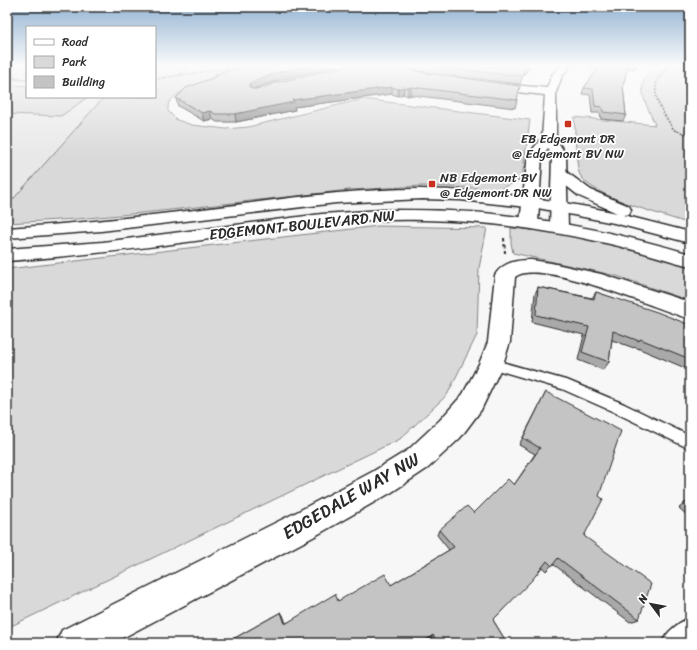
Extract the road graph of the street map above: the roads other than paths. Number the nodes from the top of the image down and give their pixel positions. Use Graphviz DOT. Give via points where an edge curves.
graph roads {
  1 [pos="551,96"];
  2 [pos="549,139"];
  3 [pos="560,174"];
  4 [pos="531,203"];
  5 [pos="559,207"];
  6 [pos="529,222"];
  7 [pos="559,227"];
  8 [pos="670,232"];
  9 [pos="7,233"];
  10 [pos="690,238"];
  11 [pos="7,255"];
  12 [pos="690,260"];
  13 [pos="690,311"];
  14 [pos="491,364"];
  15 [pos="690,443"];
  16 [pos="690,627"];
  17 [pos="75,643"];
  18 [pos="671,643"];
  1 -- 2 [label="main road"];
  2 -- 3 [label="main road" via="559,155"];
  2 -- 4 [label="main road" via="535,155"];
  3 -- 5 [label="main road"];
  3 -- 8 [label="main road" via="585,192"];
  4 -- 5 [label="main road, EDGEMONT BOULEVARD NW"];
  4 -- 6 [label="main road"];
  4 -- 9 [label="main road, EDGEMONT BOULEVARD NW" via="467,195 384,195 84,228"];
  5 -- 7 [label="main road"];
  5 -- 8 [label="main road, EDGEMONT BOULEVARD NW"];
  6 -- 7 [label="main road, EDGEMONT BOULEVARD NW"];
  6 -- 11 [label="main road, EDGEMONT BOULEVARD NW" via="445,215 382,215 87,249"];
  7 -- 12 [label="main road, EDGEMONT BOULEVARD NW" via="641,245"];
  8 -- 10 [label="main road, EDGEMONT BOULEVARD NW"];
  13 -- 14 [label="main road, EDGEDALE WAY NW" via="608,282 547,268 524,266 505,275 499,342"];
  14 -- 15 [label="lane" via="565,385"];
  14 -- 17 [label="main road, EDGEDALE WAY NW" via="472,402 450,429 418,459 304,525"];
  16 -- 18 [label="lane"];
}
